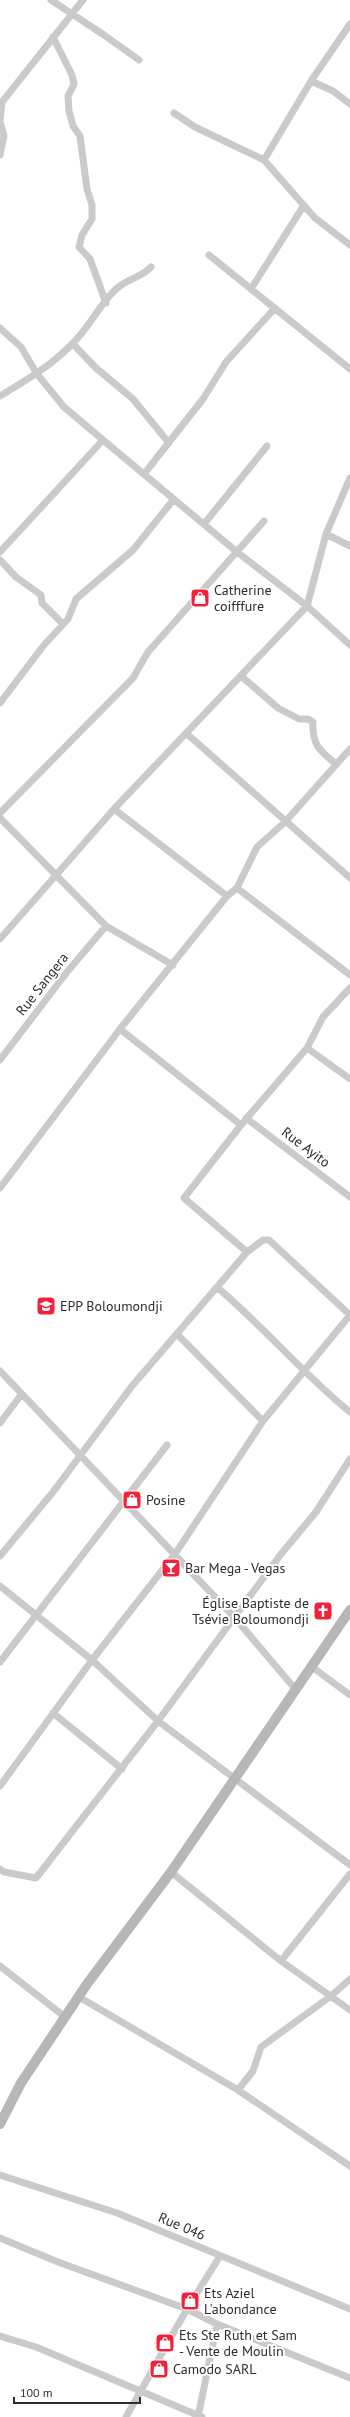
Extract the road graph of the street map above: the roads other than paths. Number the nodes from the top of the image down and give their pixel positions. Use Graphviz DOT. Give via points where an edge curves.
graph roads {
  1 [pos="51,0"];
  2 [pos="83,0"];
  3 [pos="73,14"];
  4 [pos="350,24"];
  5 [pos="53,37"];
  6 [pos="138,60"];
  7 [pos="311,81"];
  8 [pos="350,104"];
  9 [pos="174,113"];
  10 [pos="0,122"];
  11 [pos="0,155"];
  12 [pos="264,160"];
  13 [pos="304,206"];
  14 [pos="350,245"];
  15 [pos="209,255"];
  16 [pos="151,267"];
  17 [pos="251,289"];
  18 [pos="106,303"];
  19 [pos="275,308"];
  20 [pos="0,328"];
  21 [pos="73,344"];
  22 [pos="350,369"];
  23 [pos="37,374"];
  24 [pos="0,396"];
  25 [pos="103,440"];
  26 [pos="169,443"];
  27 [pos="267,446"];
  28 [pos="144,474"];
  29 [pos="350,478"];
  30 [pos="174,499"];
  31 [pos="264,521"];
  32 [pos="204,524"];
  33 [pos="326,534"];
  34 [pos="350,546"];
  35 [pos="0,552"];
  36 [pos="237,552"];
  37 [pos="0,560"];
  38 [pos="307,606"];
  39 [pos="63,624"];
  40 [pos="350,646"];
  41 [pos="241,676"];
  42 [pos="0,703"];
  43 [pos="186,733"];
  44 [pos="350,749"];
  45 [pos="336,764"];
  46 [pos="114,809"];
  47 [pos="0,813"];
  48 [pos="0,818"];
  49 [pos="285,822"];
  50 [pos="57,874"];
  51 [pos="350,878"];
  52 [pos="237,888"];
  53 [pos="227,896"];
  54 [pos="106,926"];
  55 [pos="0,939"];
  56 [pos="173,965"];
  57 [pos="350,975"];
  58 [pos="350,988"];
  59 [pos="120,1029"];
  60 [pos="307,1048"];
  61 [pos="0,1060"];
  62 [pos="350,1079"];
  63 [pos="246,1118"];
  64 [pos="241,1124"];
  65 [pos="0,1188"];
  66 [pos="350,1197"];
  67 [pos="247,1252"];
  68 [pos="218,1288"];
  69 [pos="178,1335"];
  70 [pos="0,1371"];
  71 [pos="306,1371"];
  72 [pos="21,1394"];
  73 [pos="350,1412"];
  74 [pos="263,1421"];
  75 [pos="0,1423"];
  76 [pos="167,1445"];
  77 [pos="80,1457"];
  78 [pos="350,1459"];
  79 [pos="123,1502"];
  80 [pos="175,1554"];
  81 [pos="0,1556"];
  82 [pos="0,1586"];
  83 [pos="350,1610"];
  84 [pos="37,1616"];
  85 [pos="235,1618"];
  86 [pos="92,1660"];
  87 [pos="0,1662"];
  88 [pos="312,1667"];
  89 [pos="296,1690"];
  90 [pos="350,1695"];
  91 [pos="53,1713"];
  92 [pos="158,1721"];
  93 [pos="122,1769"];
  94 [pos="234,1779"];
  95 [pos="0,1786"];
  96 [pos="350,1865"];
  97 [pos="0,1869"];
  98 [pos="171,1872"];
  99 [pos="350,1874"];
  100 [pos="281,1961"];
  101 [pos="0,1966"];
  102 [pos="350,1979"];
  103 [pos="331,1996"];
  104 [pos="78,1997"];
  105 [pos="350,2010"];
  106 [pos="65,2017"];
  107 [pos="238,2090"];
  108 [pos="0,2124"];
  109 [pos="350,2166"];
  110 [pos="0,2175"];
  111 [pos="0,2238"];
  112 [pos="220,2256"];
  113 [pos="186,2309"];
  114 [pos="350,2309"];
  115 [pos="216,2324"];
  116 [pos="0,2336"];
  117 [pos="350,2378"];
  118 [pos="142,2390"];
  119 [pos="126,2417"];
  120 [pos="200,2417"];
  1 -- 3 [label="street"];
  2 -- 3 [label="street"];
  3 -- 5 [label="street"];
  3 -- 6 [label="street"];
  4 -- 7 [label="street"];
  5 -- 10 [label="street" via="2,102"];
  5 -- 18 [label="street" via="72,75 74,84 68,96 69,111 73,126 80,136 87,189 92,205 92,219 82,235 79,247 90,259"];
  7 -- 8 [label="street" via="333,91"];
  7 -- 12 [label="street"];
  9 -- 12 [label="street" via="195,127"];
  10 -- 11 [label="street" via="4,136"];
  12 -- 13 [label="street"];
  13 -- 14 [label="street" via="315,218"];
  13 -- 17 [label="street"];
  15 -- 17 [label="street"];
  16 -- 18 [label="street" via="142,276 128,279 113,292"];
  17 -- 19 [label="street"];
  18 -- 21 [label="street"];
  19 -- 22 [label="street"];
  19 -- 26 [label="street" via="226,362 203,399"];
  20 -- 23 [label="street" via="21,346"];
  21 -- 23 [label="street"];
  21 -- 26 [label="street" via="96,368 133,399"];
  23 -- 24 [label="street"];
  23 -- 25 [label="street" via="64,407"];
  25 -- 28 [label="street"];
  25 -- 35 [label="street"];
  26 -- 28 [label="street"];
  27 -- 32 [label="street"];
  28 -- 30 [label="street"];
  29 -- 33 [label="street"];
  30 -- 32 [label="street"];
  30 -- 39 [label="street" via="133,550 76,599 68,619"];
  31 -- 36 [label="street"];
  32 -- 36 [label="street"];
  33 -- 34 [label="street"];
  33 -- 38 [label="street"];
  36 -- 38 [label="street"];
  36 -- 47 [label="street" via="148,652 132,678"];
  37 -- 39 [label="street" via="16,577 41,595 42,603"];
  38 -- 40 [label="street"];
  38 -- 41 [label="street"];
  39 -- 42 [label="street"];
  41 -- 43 [label="street"];
  41 -- 45 [label="street" via="278,708 299,719 313,722 313,736 320,751"];
  43 -- 46 [label="street"];
  43 -- 49 [label="street"];
  44 -- 45 [label="street"];
  45 -- 49 [label="street"];
  46 -- 50 [label="street"];
  46 -- 53 [label="street"];
  48 -- 50 [label="street"];
  49 -- 51 [label="street"];
  49 -- 52 [label="street" via="257,847"];
  50 -- 54 [label="street"];
  50 -- 55 [label="street"];
  52 -- 53 [label="street"];
  52 -- 57 [label="street"];
  53 -- 56 [label="street"];
  54 -- 56 [label="street"];
  54 -- 61 [label="street, Rue Sangera" via="67,972"];
  56 -- 59 [label="street"];
  58 -- 60 [label="street" via="323,1017"];
  59 -- 64 [label="street"];
  59 -- 65 [label="street"];
  60 -- 62 [label="street"];
  60 -- 63 [label="street"];
  63 -- 64 [label="street"];
  63 -- 66 [label="street, Rue Ayito"];
  64 -- 67 [label="street" via="184,1198"];
  67 -- 68 [label="street"];
  67 -- 71 [label="street" via="263,1240 269,1240 350,1315"];
  68 -- 69 [label="street"];
  68 -- 71 [label="street"];
  69 -- 74 [label="street"];
  69 -- 77 [label="street" via="132,1386"];
  70 -- 72 [label="street"];
  71 -- 73 [label="street" via="326,1393"];
  71 -- 74 [label="street"];
  72 -- 75 [label="street"];
  72 -- 77 [label="street"];
  74 -- 80 [label="street"];
  76 -- 79 [label="street"];
  77 -- 79 [label="street"];
  77 -- 81 [label="street"];
  78 -- 85 [label="street" via="316,1512 281,1554"];
  79 -- 80 [label="street"];
  79 -- 84 [label="street"];
  80 -- 85 [label="street"];
  80 -- 86 [label="street"];
  82 -- 84 [label="street"];
  83 -- 88 [label="street"];
  84 -- 86 [label="street"];
  84 -- 87 [label="street"];
  85 -- 89 [label="street"];
  85 -- 92 [label="street"];
  86 -- 91 [label="street"];
  86 -- 92 [label="street"];
  88 -- 89 [label="street"];
  88 -- 90 [label="street"];
  89 -- 94 [label="street"];
  91 -- 93 [label="street"];
  91 -- 95 [label="street"];
  92 -- 93 [label="street"];
  92 -- 94 [label="street"];
  93 -- 97 [label="street" via="36,1878"];
  94 -- 96 [label="street"];
  94 -- 98 [label="street"];
  98 -- 100 [label="street"];
  98 -- 104 [label="street"];
  99 -- 100 [label="street"];
  100 -- 103 [label="street"];
  101 -- 106 [label="street"];
  102 -- 103 [label="street"];
  103 -- 105 [label="street"];
  103 -- 107 [label="street" via="261,2047 253,2071"];
  104 -- 106 [label="street"];
  104 -- 107 [label="street"];
  106 -- 108 [label="street" via="21,2083"];
  107 -- 109 [label="street"];
  110 -- 112 [label="street, Rue 046 / Rue 046" via="117,2213"];
  111 -- 113 [label="street"];
  112 -- 113 [label="street"];
  112 -- 114 [label="street, Rue 046 / Rue 046"];
  113 -- 115 [label="street"];
  113 -- 118 [label="street"];
  115 -- 117 [label="street"];
  115 -- 120 [label="street"];
  116 -- 118 [label="street" via="36,2347"];
  118 -- 119 [label="street"];
  118 -- 120 [label="street"];
}
